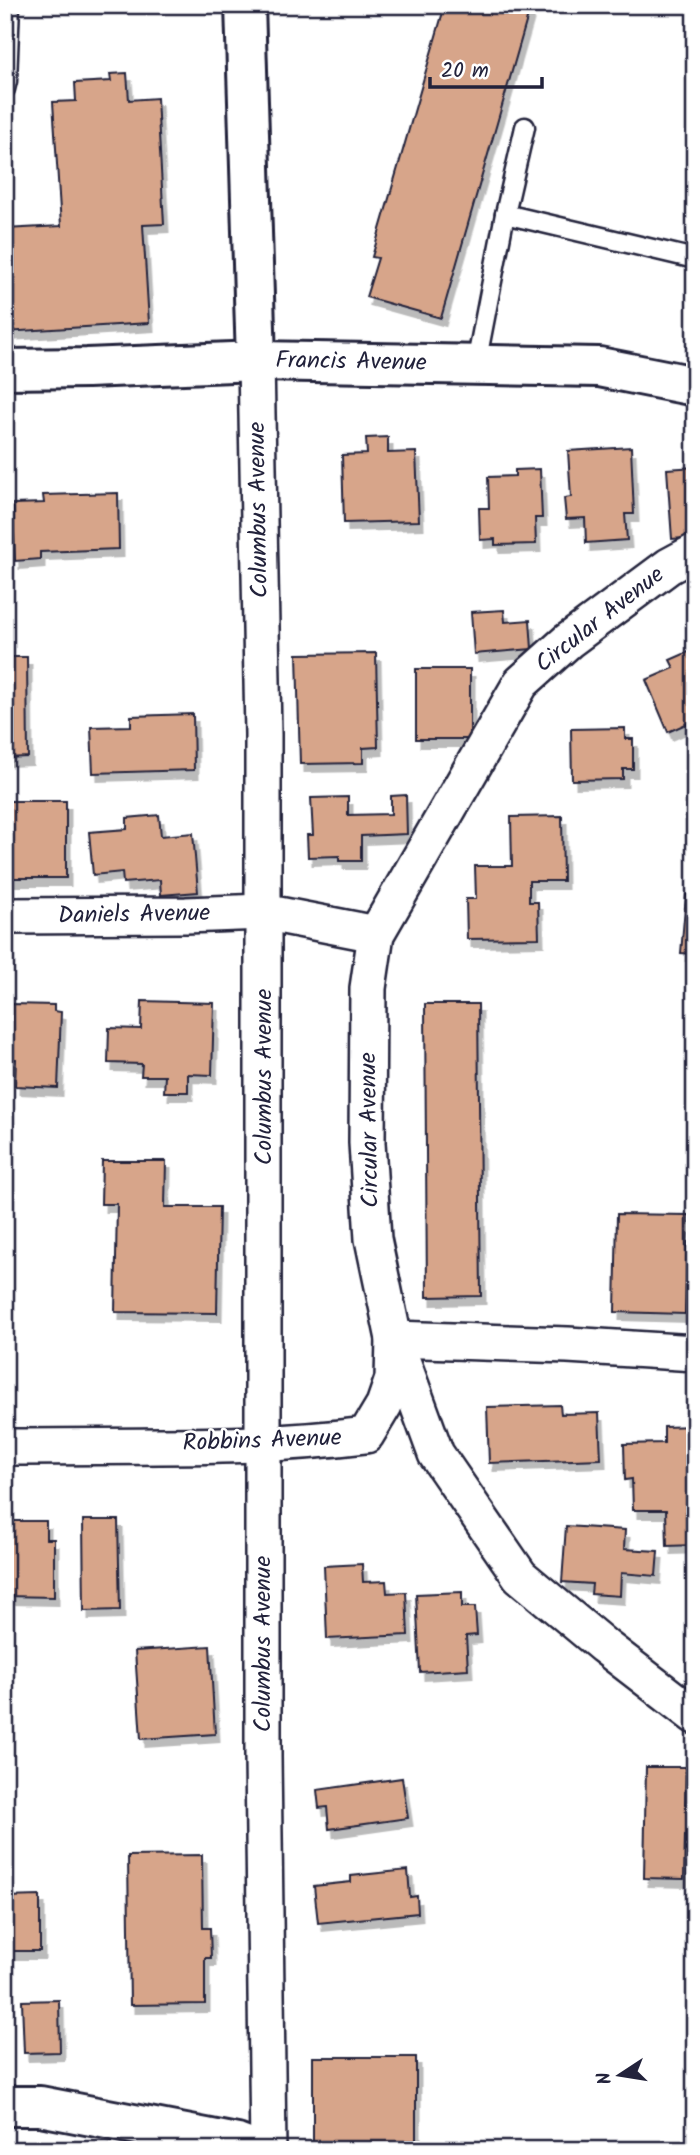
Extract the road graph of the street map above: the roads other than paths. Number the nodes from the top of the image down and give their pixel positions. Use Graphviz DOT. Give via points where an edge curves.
graph roads {
  1 [pos="10,5"];
  2 [pos="245,5"];
  3 [pos="5,89"];
  4 [pos="525,127"];
  5 [pos="505,214"];
  6 [pos="695,259"];
  7 [pos="256,361"];
  8 [pos="476,364"];
  9 [pos="5,369"];
  10 [pos="695,386"];
  11 [pos="695,552"];
  12 [pos="263,912"];
  13 [pos="5,916"];
  14 [pos="376,934"];
  15 [pos="394,1339"];
  16 [pos="695,1353"];
  17 [pos="263,1444"];
  18 [pos="5,1447"];
  19 [pos="695,1716"];
  20 [pos="5,2106"];
  21 [pos="253,2150"];
  22 [pos="268,2150"];
  1 -- 3 [label="lane"];
  2 -- 7 [label="street, Columbus Avenue"];
  4 -- 5 [label="lane"];
  5 -- 6 [label="lane"];
  5 -- 8 [label="lane"];
  7 -- 8 [label="street, Francis Avenue"];
  7 -- 9 [label="street, Francis Avenue"];
  7 -- 12 [label="street, Columbus Avenue"];
  8 -- 10 [label="street, Francis Avenue" via="599,367"];
  11 -- 14 [label="street, Circular Avenue" via="568,641 521,683"];
  12 -- 13 [label="street, Daniels Avenue"];
  12 -- 14 [label="street, Daniels Avenue"];
  12 -- 17 [label="street, Columbus Avenue"];
  14 -- 15 [label="street, Circular Avenue" via="368,988 367,1143 373,1238"];
  15 -- 16 [label="street"];
  15 -- 17 [label="street, Robbins Avenue" via="393,1380 366,1435"];
  15 -- 19 [label="street, Circular Avenue" via="436,1454 520,1576"];
  17 -- 18 [label="street, Robbins Avenue"];
  17 -- 22 [label="street, Columbus Avenue"];
  20 -- 21 [label="street" via="40,2106"];
}
